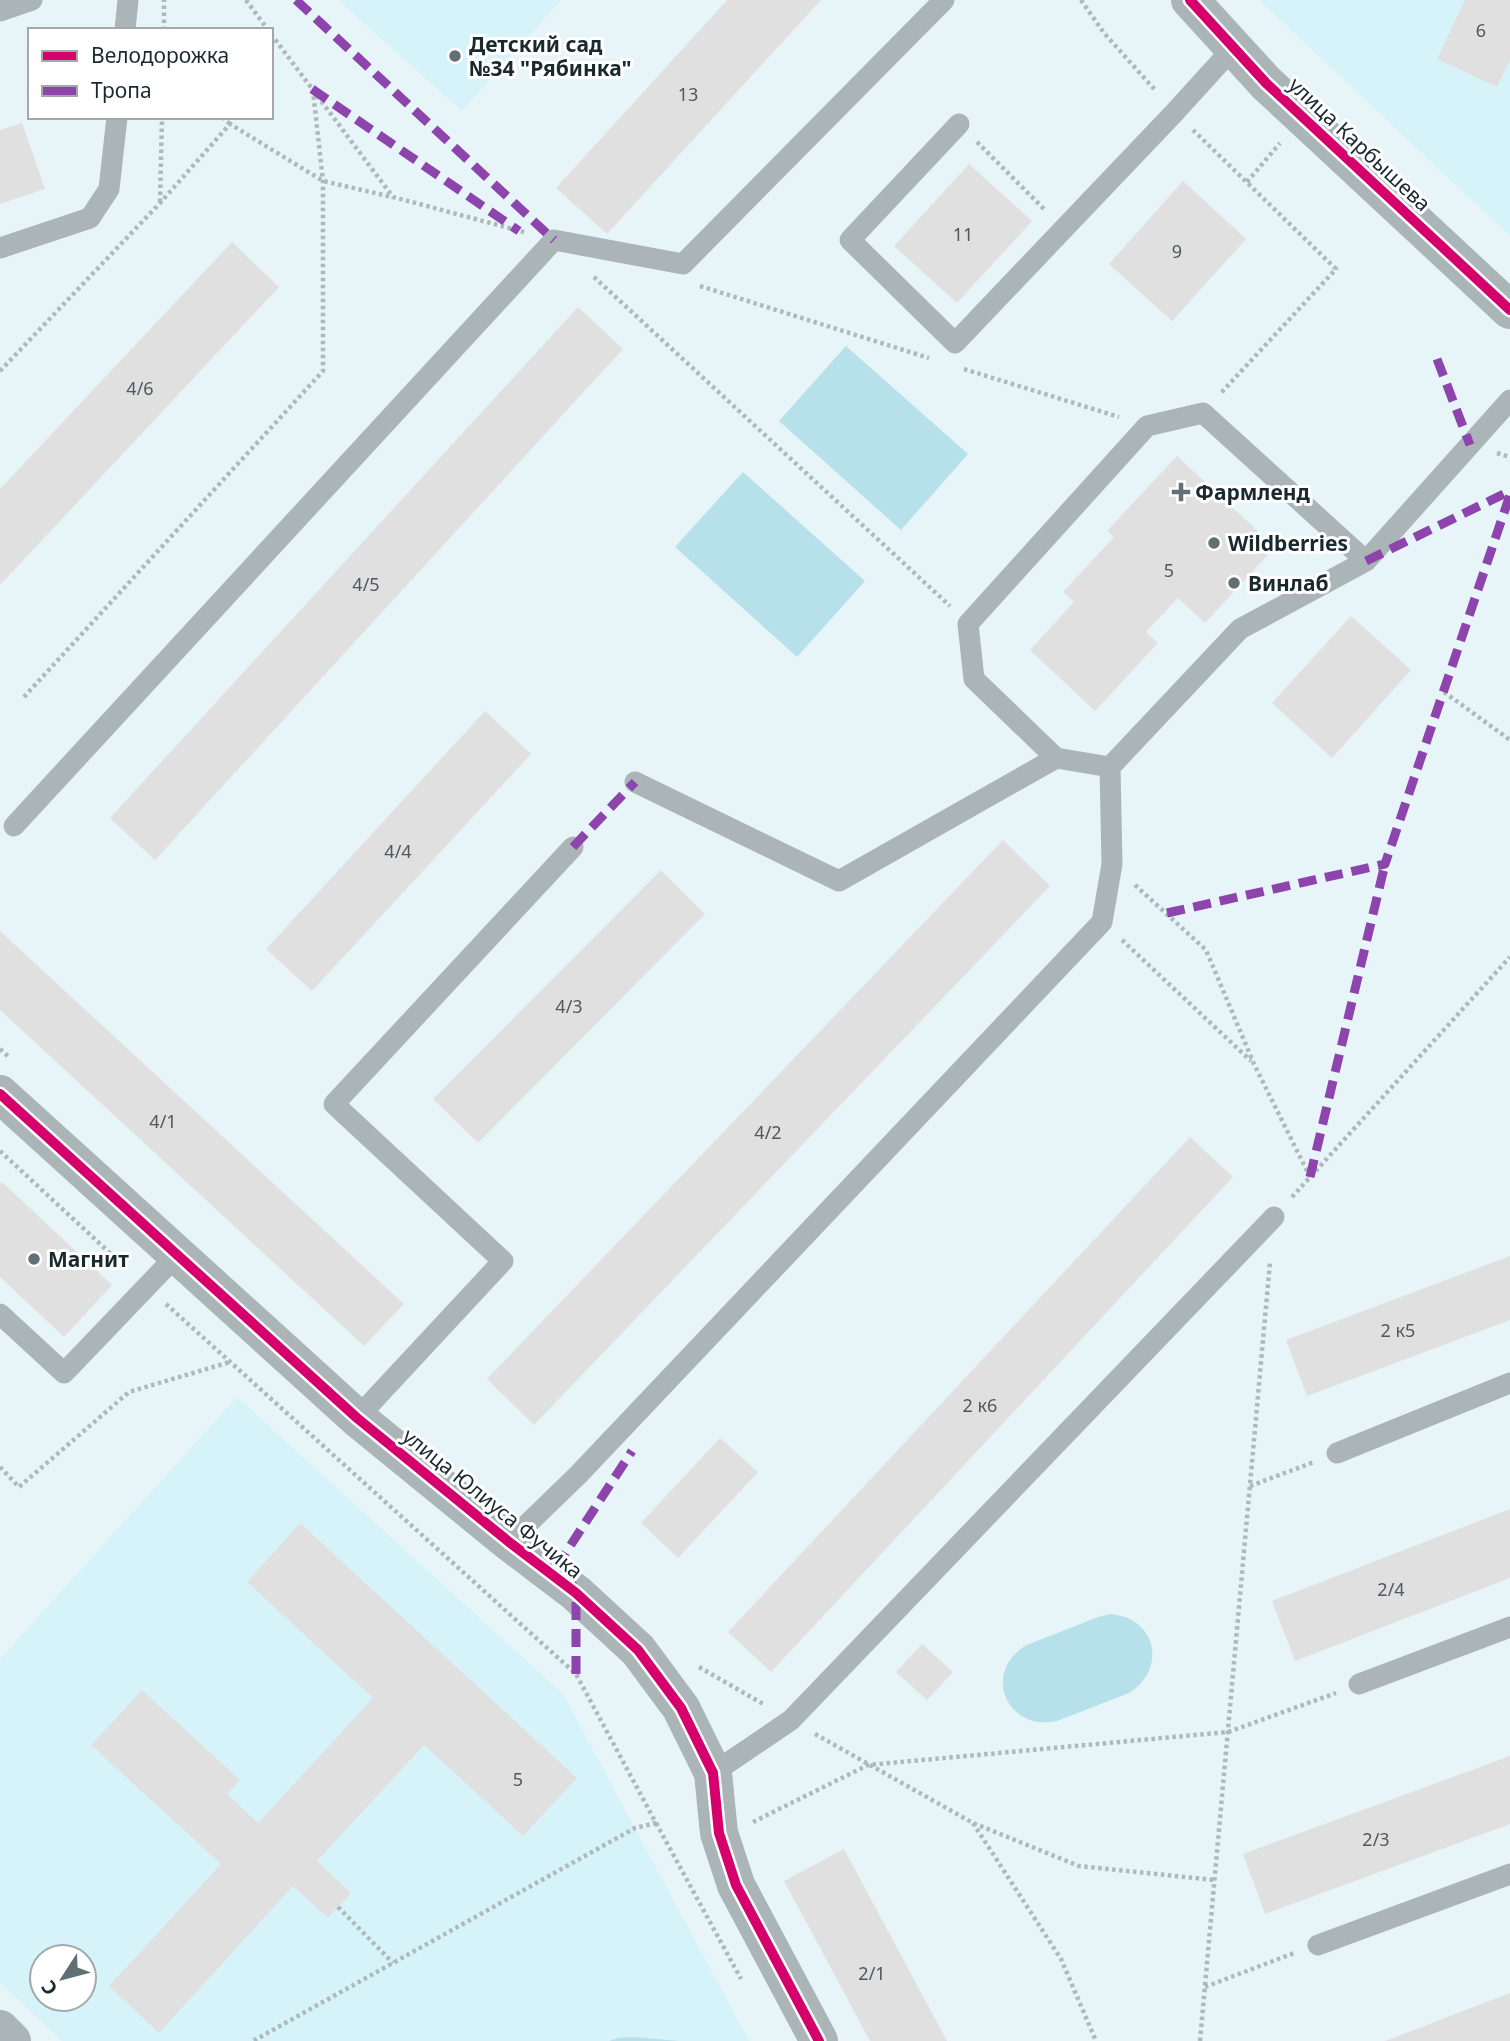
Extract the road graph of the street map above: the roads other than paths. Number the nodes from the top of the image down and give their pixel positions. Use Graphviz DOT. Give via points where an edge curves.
graph roads {
  1 [pos="32,0"];
  2 [pos="128,0"];
  3 [pos="944,0"];
  4 [pos="1190,0"];
  5 [pos="0,11"];
  6 [pos="125,28"];
  7 [pos="1234,47"];
  8 [pos="117,119"];
  9 [pos="959,124"];
  10 [pos="0,248"];
  11 [pos="1510,310"];
  12 [pos="1510,400"];
  13 [pos="1366,561"];
  14 [pos="1056,758"];
  15 [pos="1110,767"];
  16 [pos="635,782"];
  17 [pos="15,826"];
  18 [pos="573,847"];
  19 [pos="0,1094"];
  20 [pos="1274,1217"];
  21 [pos="177,1255"];
  22 [pos="0,1314"];
  23 [pos="1510,1383"];
  24 [pos="357,1418"];
  25 [pos="1338,1453"];
  26 [pos="509,1542"];
  27 [pos="1510,1627"];
  28 [pos="1359,1684"];
  29 [pos="713,1773"];
  30 [pos="1510,1874"];
  31 [pos="1318,1945"];
  32 [pos="0,2029"];
  33 [pos="12,2041"];
  34 [pos="818,2041"];
  1 -- 5 [label="lane"];
  2 -- 6 [label="lane"];
  3 -- 17 [label="lane" via="683,264 554,240"];
  4 -- 7 [label="street, улица Карбышева"];
  7 -- 9 [label="lane" via="955,343 850,240"];
  7 -- 11 [label="street, улица Карбышева" via="1266,83"];
  8 -- 10 [label="lane" via="109,189 90,218"];
  12 -- 13 [label="lane"];
  13 -- 14 [label="lane" via="1203,413 1147,426 968,624 974,679"];
  13 -- 15 [label="lane" via="1240,629"];
  14 -- 15 [label="lane"];
  14 -- 16 [label="lane" via="839,881"];
  15 -- 26 [label="lane" via="1112,864 1102,922 579,1474"];
  18 -- 24 [label="lane" via="334,1104 503,1261"];
  19 -- 21 [label="street, улица Юлиуса Фучика"];
  20 -- 29 [label="lane" via="791,1720"];
  21 -- 22 [label="lane" via="64,1373"];
  21 -- 24 [label="street, улица Юлиуса Фучика"];
  23 -- 25 [label="lane"];
  24 -- 26 [label="street, улица Юлиуса Фучика"];
  26 -- 29 [label="street, улица Юлиуса Фучика" via="576,1593 638,1650 681,1708"];
  27 -- 28 [label="lane"];
  29 -- 34 [label="street, улица Юлиуса Фучика" via="719,1833 736,1885"];
  30 -- 31 [label="lane"];
  32 -- 33 [label="street"];
}
